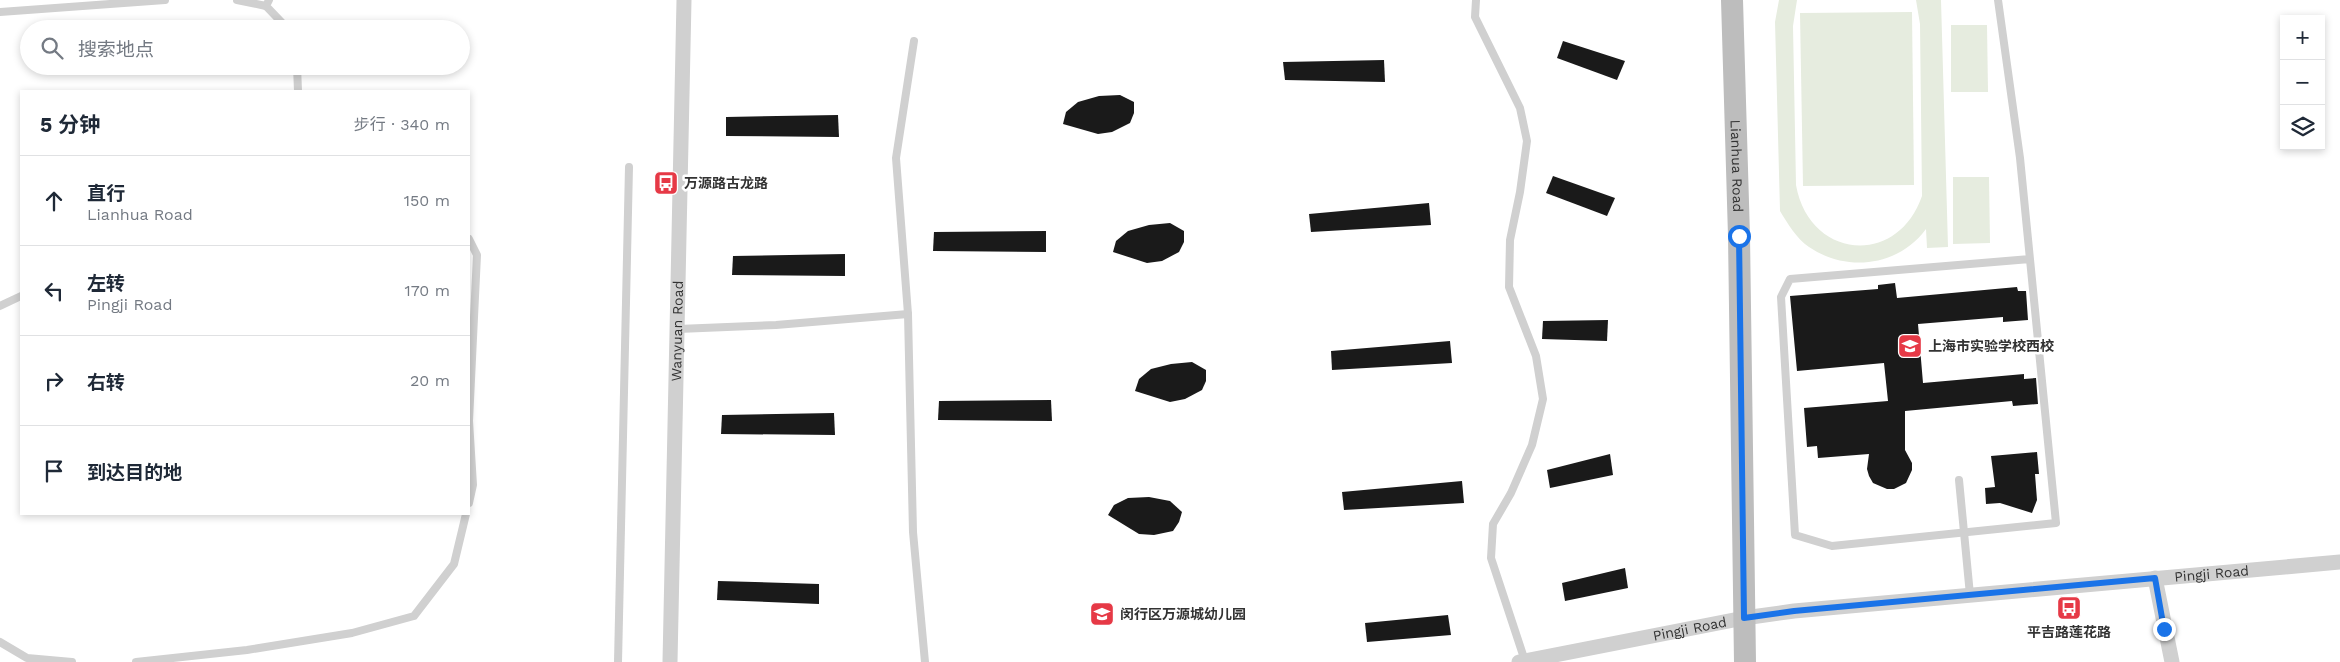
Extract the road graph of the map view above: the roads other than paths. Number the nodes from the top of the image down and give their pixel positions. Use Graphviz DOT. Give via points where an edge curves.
graph roads {
  1 [pos="165,0"];
  2 [pos="237,0"];
  3 [pos="684,0"];
  4 [pos="1476,0"];
  5 [pos="1732,0"];
  6 [pos="1998,0"];
  7 [pos="268,3"];
  8 [pos="0,12"];
  9 [pos="281,20"];
  10 [pos="914,41"];
  11 [pos="297,75"];
  12 [pos="298,90"];
  13 [pos="629,167"];
  14 [pos="470,241"];
  15 [pos="2030,259"];
  16 [pos="20,296"];
  17 [pos="0,306"];
  18 [pos="908,314"];
  19 [pos="678,329"];
  20 [pos="470,401"];
  21 [pos="470,438"];
  22 [pos="1959,480"];
  23 [pos="470,498"];
  24 [pos="466,515"];
  25 [pos="1964,532"];
  26 [pos="2340,562"];
  27 [pos="2155,578"];
  28 [pos="1970,595"];
  29 [pos="1744,618"];
  30 [pos="0,642"];
  31 [pos="155,661"];
  32 [pos="1522,661"];
  33 [pos="72,662"];
  34 [pos="136,662"];
  35 [pos="618,662"];
  36 [pos="670,662"];
  37 [pos="925,662"];
  38 [pos="1745,662"];
  39 [pos="2172,662"];
  1 -- 8 [label="lane"];
  2 -- 7 [label="lane"];
  3 -- 19 [label="street, Wanyuan Road"];
  4 -- 32 [label="lane" via="1475,18 1520,108 1527,141 1510,240 1509,287 1536,356 1543,399 1532,445 1492,524 1490,558"];
  5 -- 29 [label="main road, Lianhua Road"];
  6 -- 15 [label="lane"];
  7 -- 9 [label="lane"];
  10 -- 18 [label="lane" via="896,158"];
  11 -- 12 [label="lane"];
  13 -- 35 [label="lane"];
  14 -- 20 [label="lane" via="477,255"];
  15 -- 25 [label="lane" via="2056,523"];
  15 -- 25 [label="lane" via="1790,279 1781,297 1795,535 1832,546"];
  16 -- 17 [label="lane"];
  18 -- 19 [label="lane"];
  18 -- 37 [label="lane" via="914,532"];
  19 -- 36 [label="street, Wanyuan Road"];
  21 -- 23 [label="lane" via="473,485"];
  22 -- 25 [label="lane"];
  24 -- 31 [label="lane" via="454,564 414,616 352,633"];
  25 -- 28 [label="lane"];
  26 -- 27 [label="street, Pingji Road"];
  27 -- 28 [label="street, Pingji Road"];
  27 -- 39 [label="street"];
  28 -- 29 [label="street, Pingji Road"];
  29 -- 32 [label="street, Pingji Road"];
  29 -- 38 [label="main road, Lianhua Road"];
  30 -- 33 [label="lane" via="27,658"];
  31 -- 34 [label="lane"];
}
